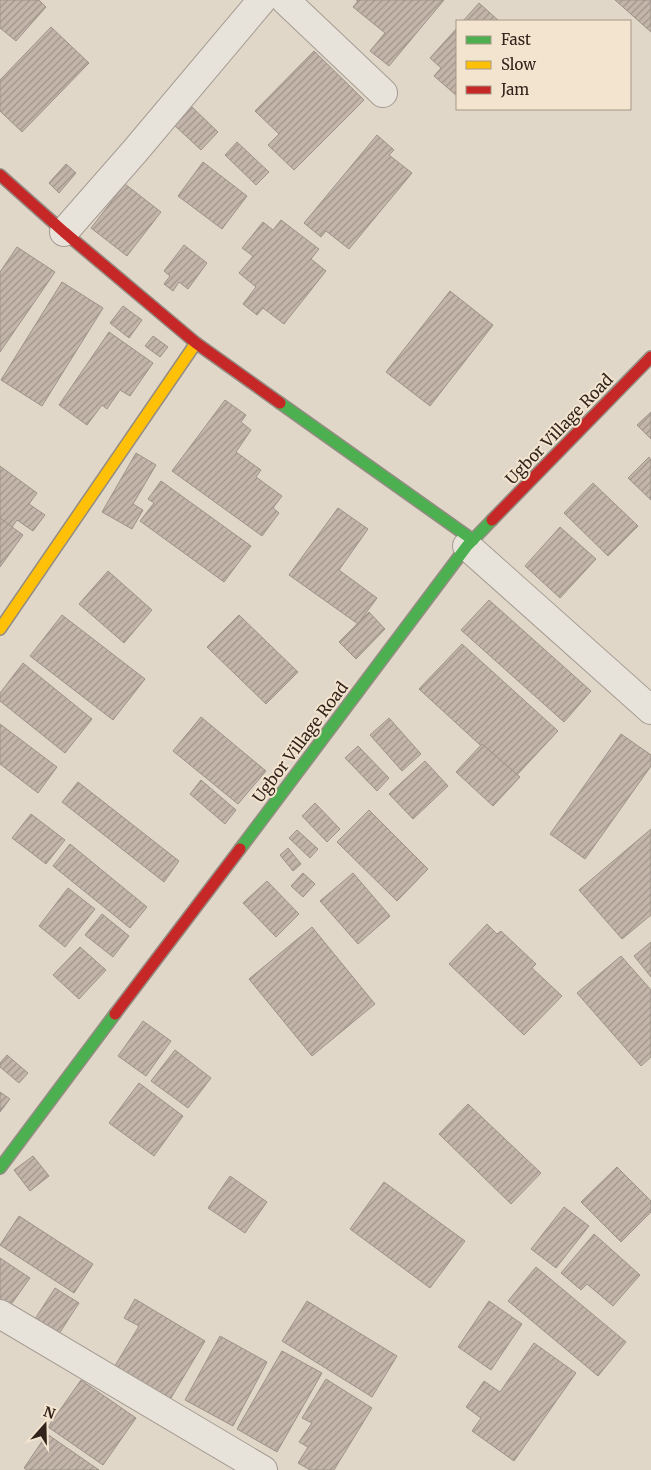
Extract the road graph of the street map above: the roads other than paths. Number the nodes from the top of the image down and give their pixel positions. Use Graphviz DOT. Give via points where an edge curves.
graph roads {
  1 [pos="262,0"];
  2 [pos="285,0"];
  3 [pos="383,93"];
  4 [pos="5,184"];
  5 [pos="64,232"];
  6 [pos="196,343"];
  7 [pos="651,357"];
  8 [pos="470,543"];
  9 [pos="0,629"];
  10 [pos="651,710"];
  11 [pos="0,1168"];
  12 [pos="0,1314"];
  13 [pos="263,1470"];
  1 -- 5 [label="street"];
  2 -- 3 [label="street"];
  4 -- 5 [label="street"];
  5 -- 6 [label="street"];
  6 -- 8 [label="street"];
  6 -- 9 [label="street"];
  7 -- 8 [label="street, Ugbor Village Road"];
  8 -- 10 [label="street"];
  8 -- 11 [label="street, Ugbor Village Road"];
  12 -- 13 [label="street"];
}
